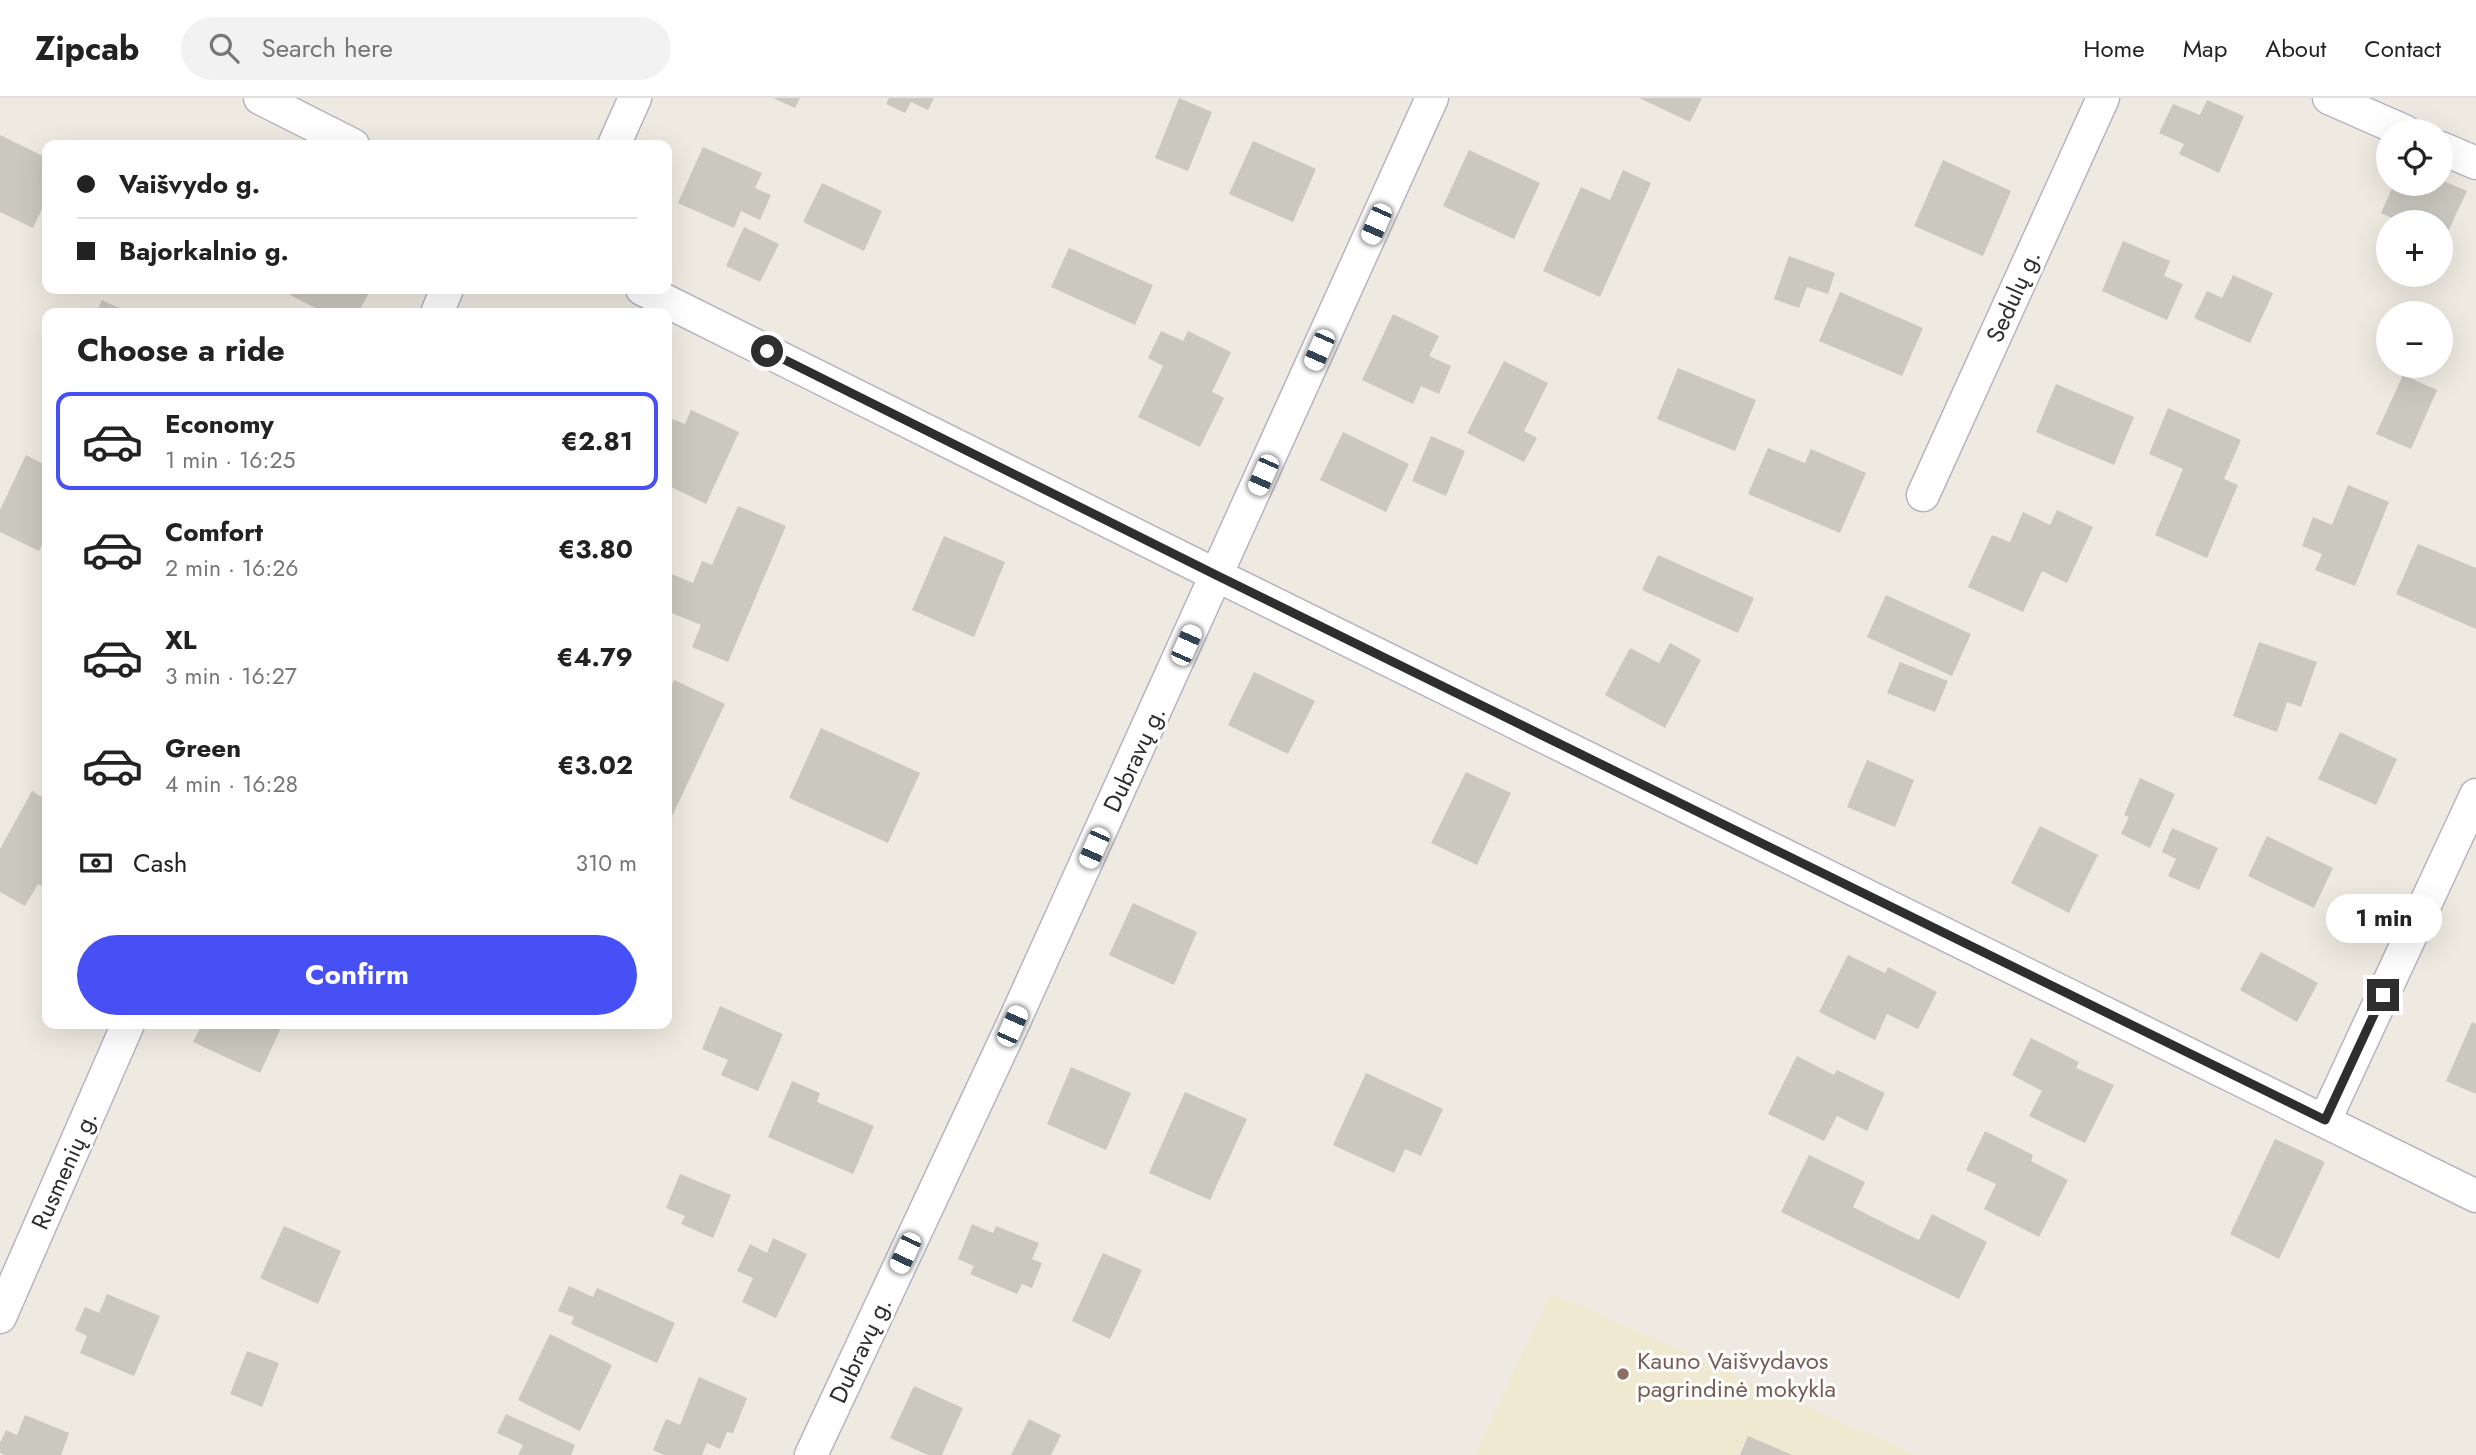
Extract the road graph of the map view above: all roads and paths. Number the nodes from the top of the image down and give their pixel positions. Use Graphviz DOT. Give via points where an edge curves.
graph roads {
  1 [pos="260,98"];
  2 [pos="635,98"];
  3 [pos="1432,98"];
  4 [pos="2103,98"];
  5 [pos="2329,98"];
  6 [pos="2377,119"];
  7 [pos="343,140"];
  8 [pos="616,140"];
  9 [pos="2453,153"];
  10 [pos="2476,163"];
  11 [pos="652,294"];
  12 [pos="1923,495"];
  13 [pos="1218,576"];
  14 [pos="2476,794"];
  15 [pos="126,1029"];
  16 [pos="2325,1120"];
  17 [pos="2476,1196"];
  18 [pos="0,1317"];
  19 [pos="811,1455"];
  1 -- 7 [label="street"];
  2 -- 8 [label="street"];
  3 -- 13 [label="street, Dubravų g."];
  4 -- 12 [label="street, Sedulų g."];
  5 -- 6 [label="street"];
  9 -- 10 [label="street"];
  11 -- 13 [label="street"];
  13 -- 16 [label="street"];
  13 -- 19 [label="street, Dubravų g."];
  14 -- 16 [label="street"];
  15 -- 18 [label="street, Rusmenių g."];
  16 -- 17 [label="street"];
}
